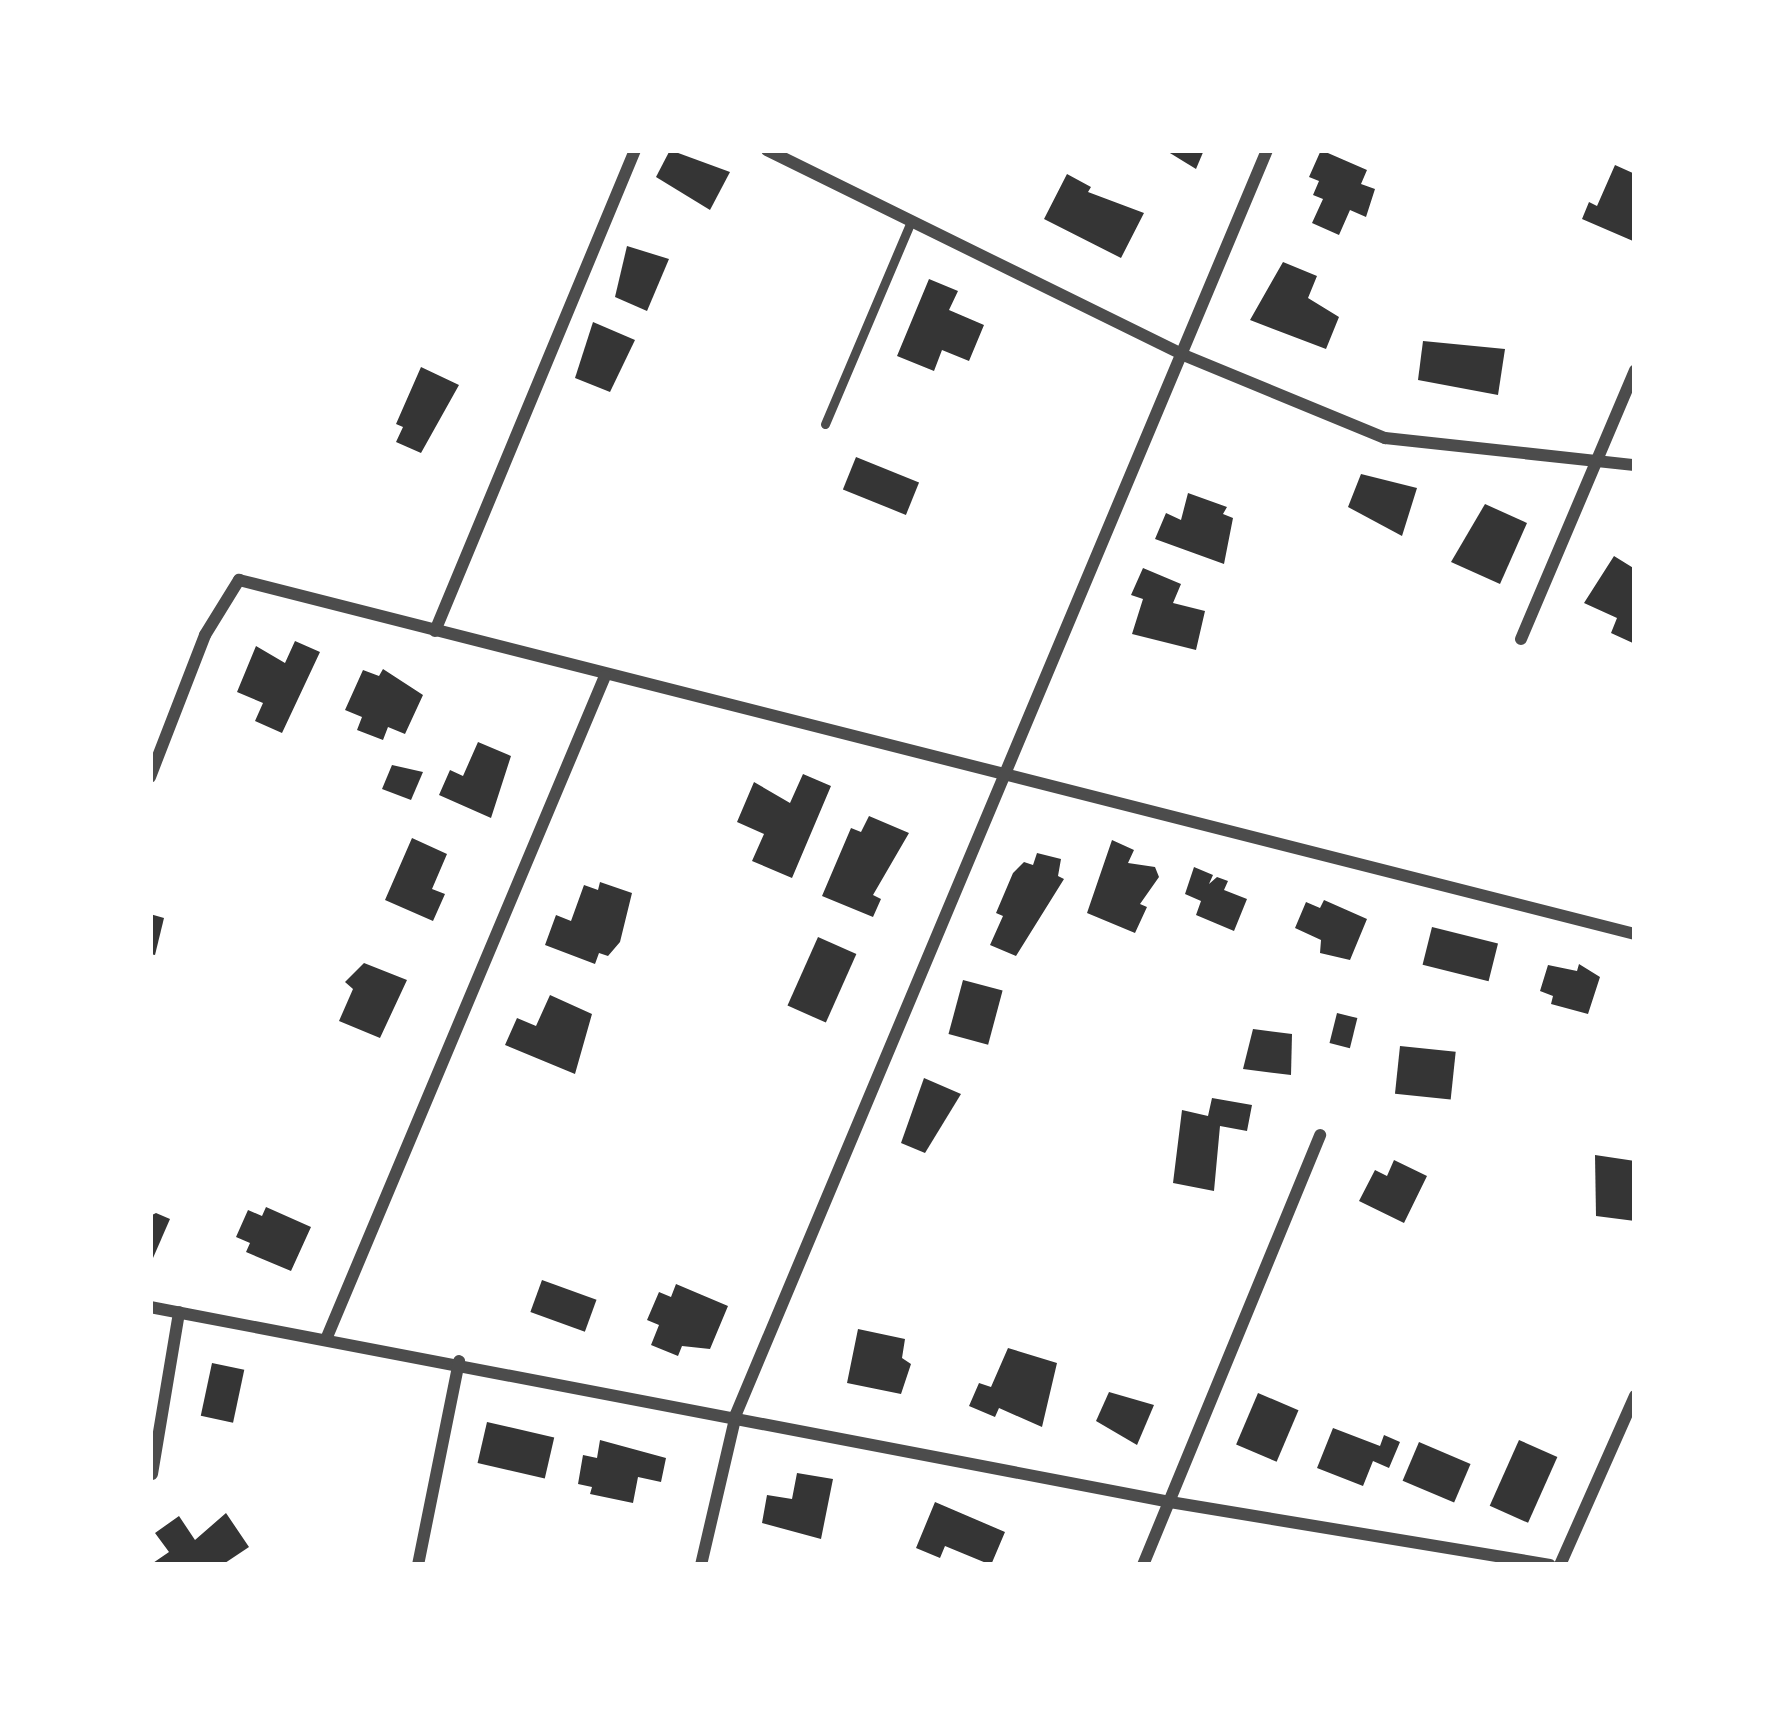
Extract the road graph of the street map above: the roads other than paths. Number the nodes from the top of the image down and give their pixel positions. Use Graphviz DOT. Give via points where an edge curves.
graph roads {
  1 [pos="635,150"];
  2 [pos="767,150"];
  3 [pos="1267,150"];
  4 [pos="911,221"];
  5 [pos="1181,354"];
  6 [pos="1635,370"];
  7 [pos="825,424"];
  8 [pos="1597,459"];
  9 [pos="1635,464"];
  10 [pos="435,631"];
  11 [pos="1521,639"];
  12 [pos="605,676"];
  13 [pos="1006,772"];
  14 [pos="150,777"];
  15 [pos="1635,934"];
  16 [pos="1320,1135"];
  17 [pos="150,1307"];
  18 [pos="179,1312"];
  19 [pos="327,1337"];
  20 [pos="459,1361"];
  21 [pos="1635,1396"];
  22 [pos="736,1414"];
  23 [pos="152,1474"];
  24 [pos="1170,1502"];
  25 [pos="418,1565"];
  26 [pos="701,1565"];
  27 [pos="1143,1565"];
  28 [pos="1550,1565"];
  29 [pos="1560,1565"];
  1 -- 10 [label="street"];
  2 -- 4 [label="street"];
  3 -- 5 [label="street"];
  4 -- 5 [label="street"];
  4 -- 7 [label="lane"];
  5 -- 8 [label="street" via="1385,438"];
  5 -- 13 [label="street"];
  6 -- 8 [label="street"];
  8 -- 9 [label="street"];
  8 -- 11 [label="street"];
  10 -- 12 [label="street"];
  10 -- 14 [label="street" via="239,580 205,635"];
  12 -- 13 [label="street"];
  12 -- 19 [label="street"];
  13 -- 15 [label="street"];
  13 -- 22 [label="street"];
  16 -- 24 [label="street"];
  17 -- 18 [label="street"];
  18 -- 19 [label="street"];
  18 -- 23 [label="street"];
  19 -- 20 [label="street"];
  20 -- 22 [label="street"];
  20 -- 25 [label="street"];
  21 -- 29 [label="street"];
  22 -- 24 [label="street"];
  22 -- 26 [label="street"];
  24 -- 27 [label="street"];
  24 -- 28 [label="street"];
}
